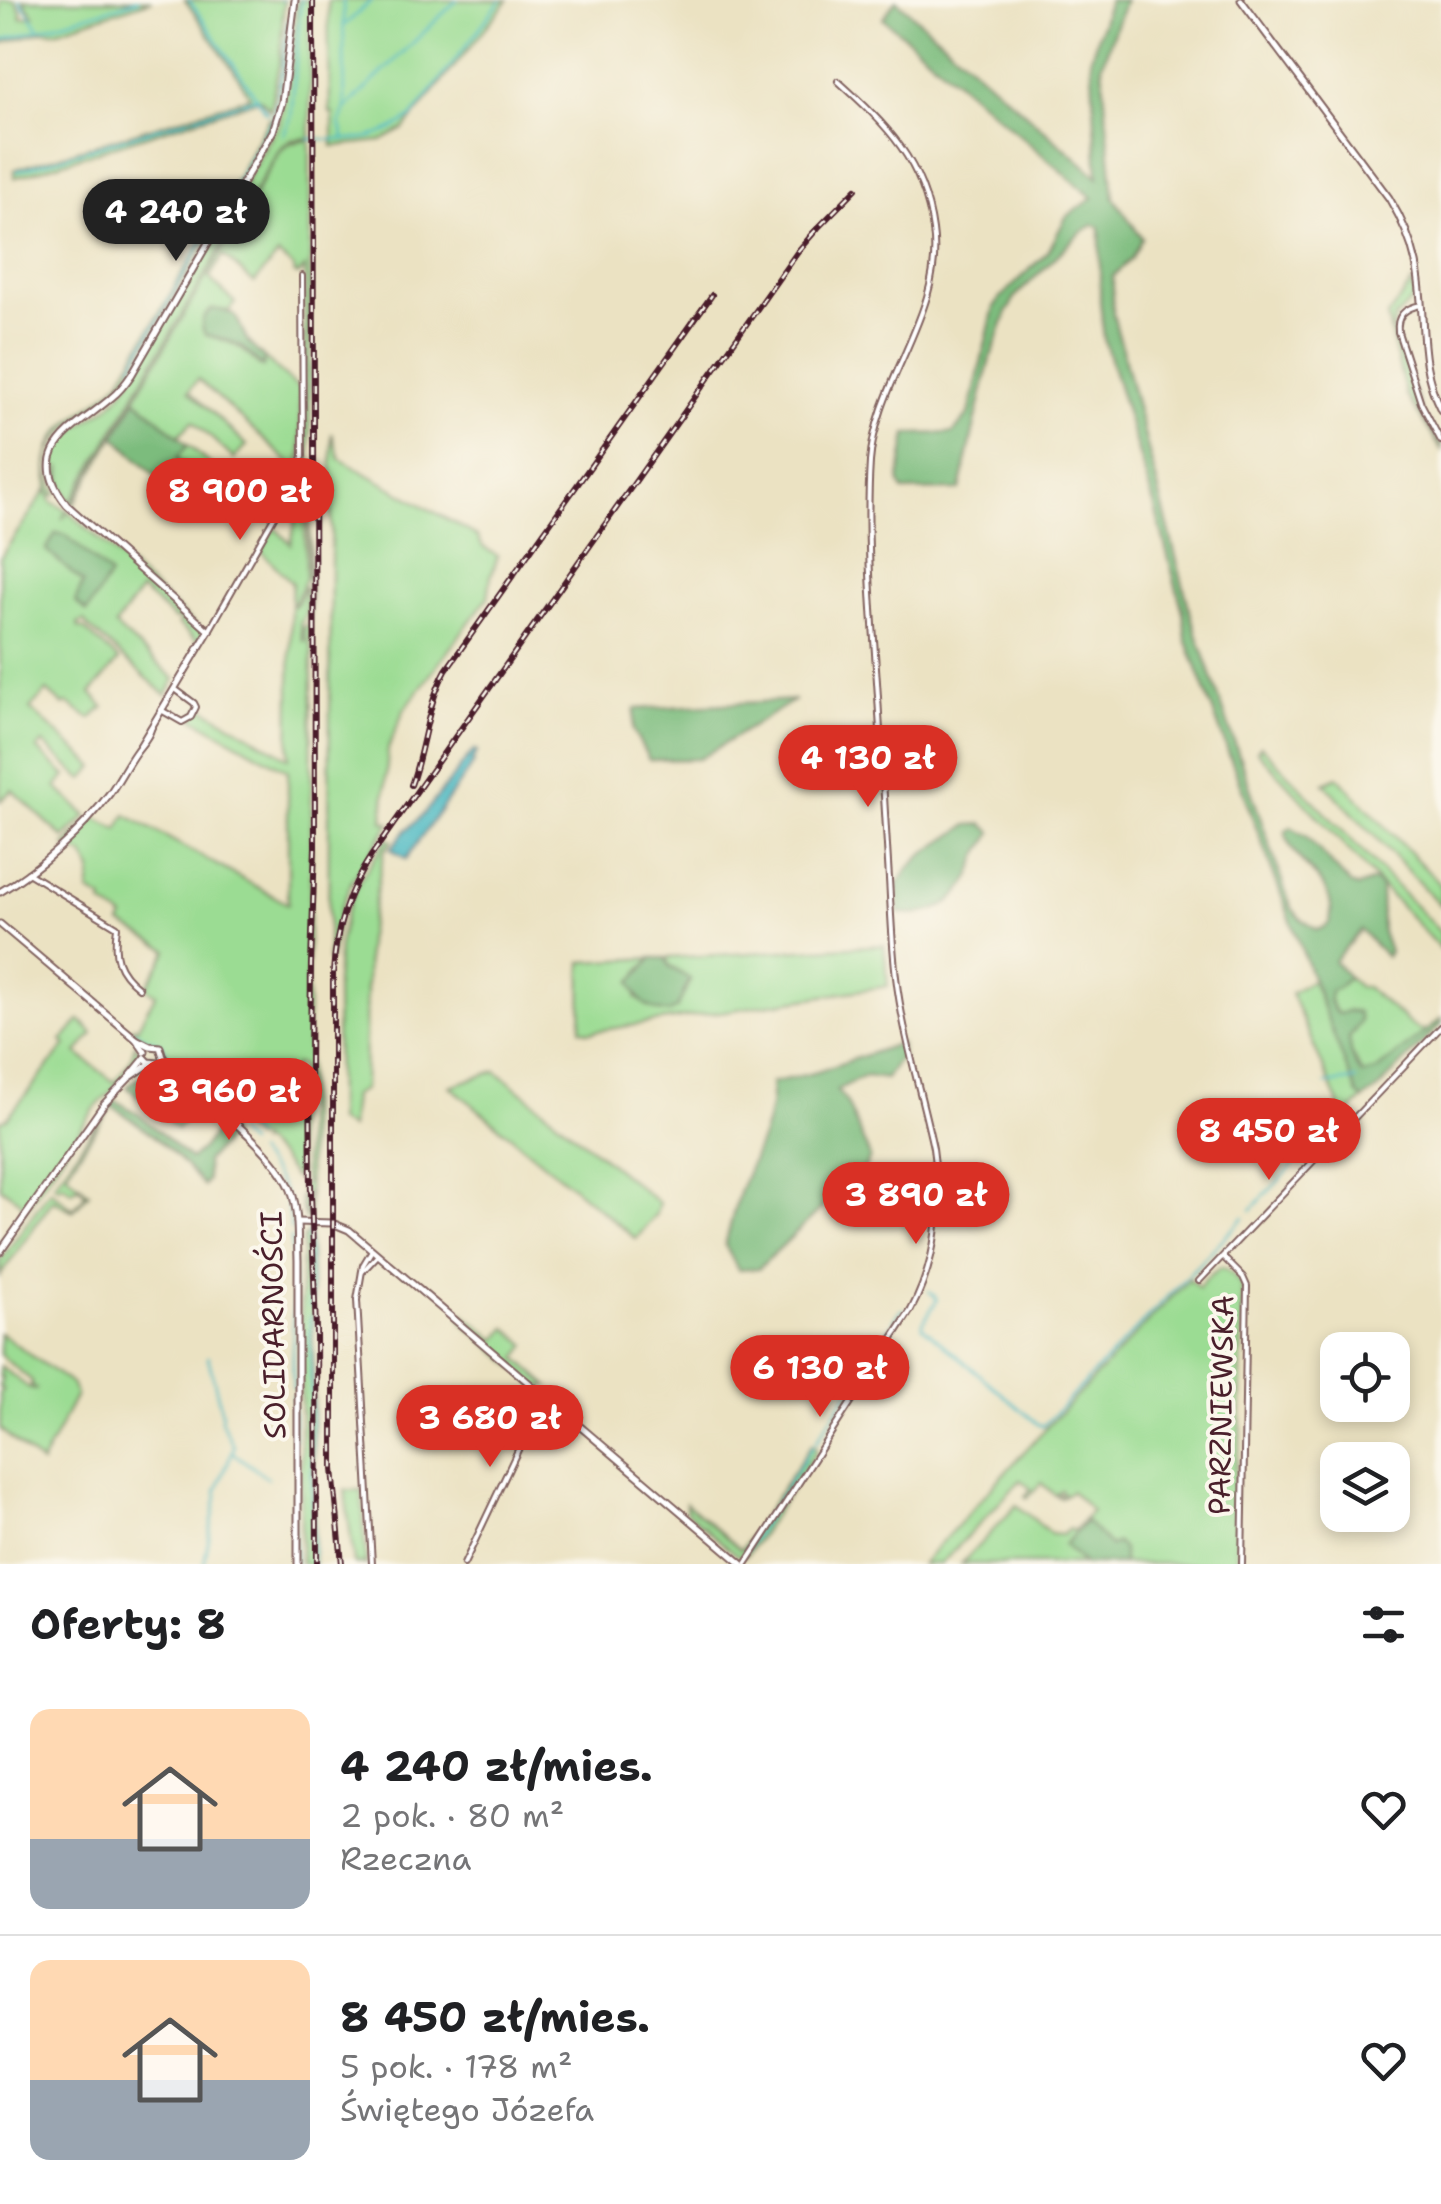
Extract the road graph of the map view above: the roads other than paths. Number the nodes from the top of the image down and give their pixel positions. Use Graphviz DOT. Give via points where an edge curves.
graph roads {
  1 [pos="295,0"];
  2 [pos="1242,0"];
  3 [pos="838,81"];
  4 [pos="302,276"];
  5 [pos="1420,305"];
  6 [pos="1441,410"];
  7 [pos="1441,441"];
  8 [pos="209,631"];
  9 [pos="174,688"];
  10 [pos="161,710"];
  11 [pos="28,874"];
  12 [pos="0,892"];
  13 [pos="0,924"];
  14 [pos="138,988"];
  15 [pos="1441,1028"];
  16 [pos="152,1056"];
  17 [pos="297,1222"];
  18 [pos="0,1252"];
  19 [pos="375,1252"];
  20 [pos="1222,1256"];
  21 [pos="1199,1281"];
  22 [pos="544,1395"];
  23 [pos="298,1564"];
  24 [pos="372,1564"];
  25 [pos="464,1564"];
  26 [pos="744,1564"];
  27 [pos="1242,1564"];
  1 -- 8 [label="street" via="273,131 129,378 70,428 51,464 57,491 70,508"];
  2 -- 5 [label="street" via="1395,208 1416,262"];
  3 -- 26 [label="street" via="892,133 912,163 935,248 926,302 873,440 868,543 894,945 930,1133 938,1219 926,1279 900,1328"];
  4 -- 8 [label="street" via="299,473"];
  5 -- 6 [label="street" via="1424,360"];
  5 -- 7 [label="street" via="1402,314 1398,332 1420,402"];
  8 -- 9 [label="street"];
  9 -- 10 [label="street"];
  9 -- 10 [label="street" via="194,703 195,712 181,722"];
  10 -- 11 [label="street" via="108,796"];
  11 -- 12 [label="street"];
  11 -- 14 [label="street" via="117,928 121,973"];
  13 -- 16 [label="street"];
  15 -- 20 [label="street"];
  16 -- 17 [label="street, SOLIDARNOŚCI" via="278,1166"];
  16 -- 18 [label="street" via="97,1114"];
  17 -- 19 [label="street" via="338,1224"];
  17 -- 23 [label="street, SOLIDARNOŚCI"];
  19 -- 22 [label="street"];
  19 -- 24 [label="street" via="362,1272 357,1300"];
  20 -- 21 [label="street"];
  20 -- 27 [label="street, PARZNIEWSKA" via="1248,1286"];
  22 -- 25 [label="street"];
  22 -- 26 [label="street"];
}
